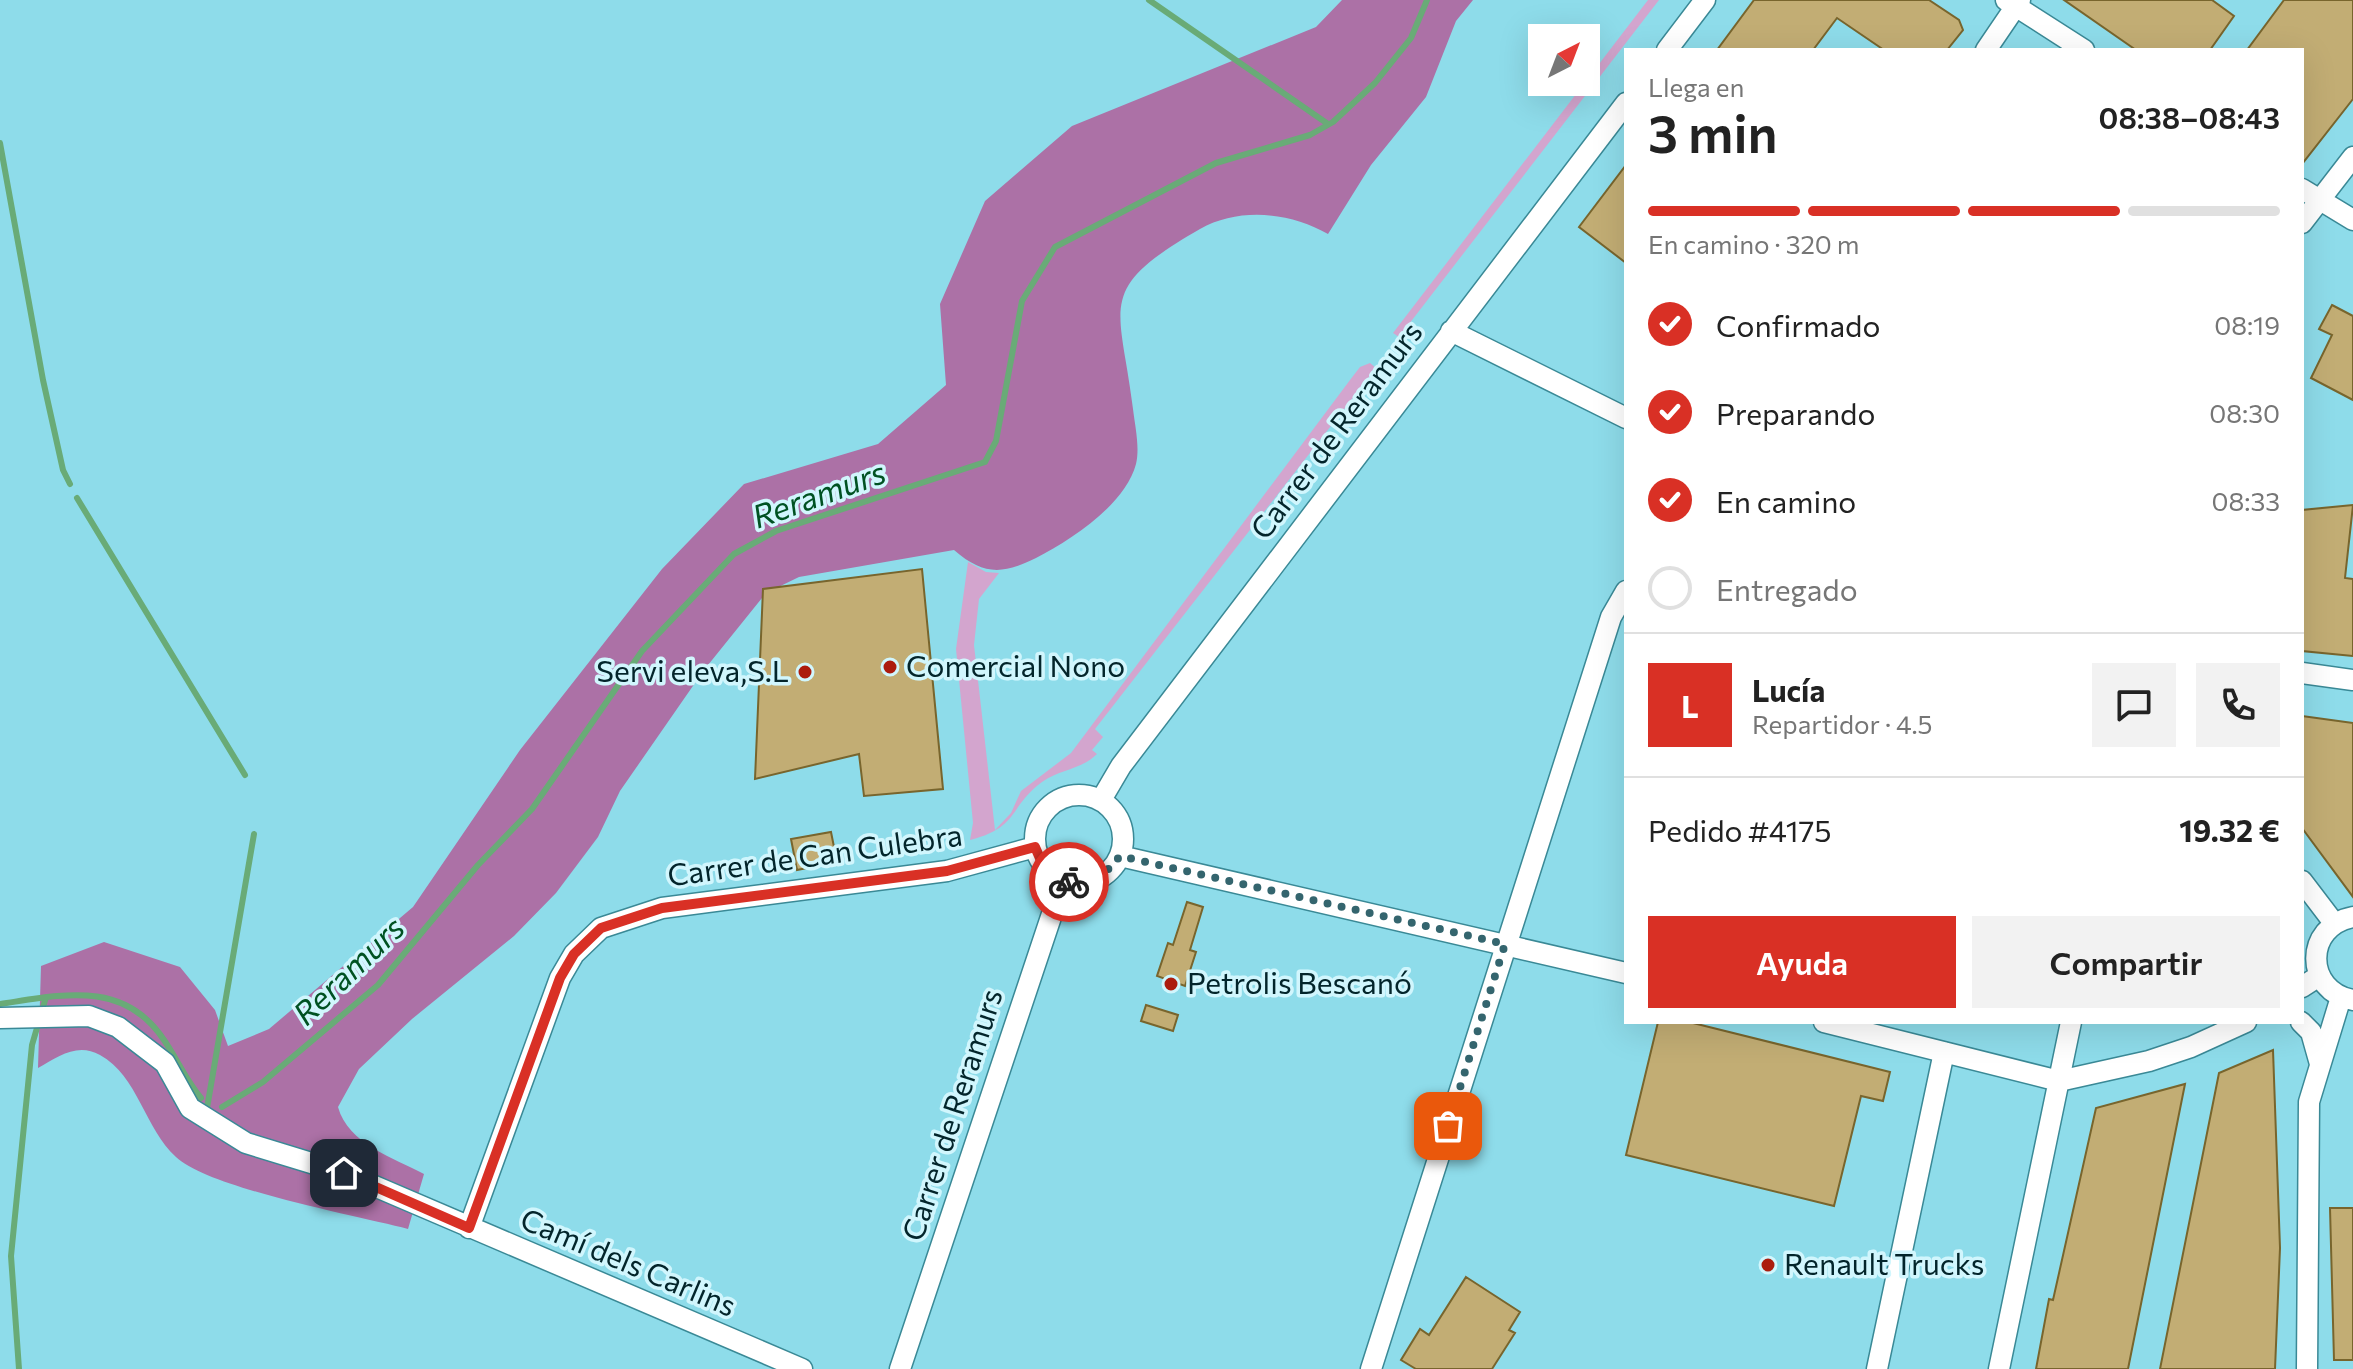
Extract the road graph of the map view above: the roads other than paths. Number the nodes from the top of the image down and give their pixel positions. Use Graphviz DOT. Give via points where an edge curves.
graph roads {
  1 [pos="1705,0"];
  2 [pos="2014,2"];
  3 [pos="1669,48"];
  4 [pos="1987,48"];
  5 [pos="2081,48"];
  6 [pos="1624,106"];
  7 [pos="2353,157"];
  8 [pos="2304,190"];
  9 [pos="2320,200"];
  10 [pos="2304,220"];
  11 [pos="2353,220"];
  12 [pos="1451,331"];
  13 [pos="1624,417"];
  14 [pos="1624,594"];
  15 [pos="2304,673"];
  16 [pos="2353,680"];
  17 [pos="1101,800"];
  18 [pos="1035,847"];
  19 [pos="1120,856"];
  20 [pos="1063,881"];
  21 [pos="2304,883"];
  22 [pos="2344,920"];
  23 [pos="1505,944"];
  24 [pos="1624,973"];
  25 [pos="2310,982"];
  26 [pos="2347,998"];
  27 [pos="7,1018"];
  28 [pos="1832,1024"];
  29 [pos="2071,1024"];
  30 [pos="2242,1024"];
  31 [pos="2302,1024"];
  32 [pos="1944,1052"];
  33 [pos="2321,1068"];
  34 [pos="2059,1081"];
  35 [pos="469,1228"];
  36 [pos="802,1369"];
  37 [pos="900,1369"];
  38 [pos="1371,1369"];
  39 [pos="1877,1369"];
  40 [pos="1999,1369"];
  41 [pos="2307,1369"];
  1 -- 3 [label="street"];
  2 -- 4 [label="street"];
  2 -- 5 [label="street"];
  6 -- 12 [label="street, Carrer de Reramurs"];
  7 -- 9 [label="street"];
  8 -- 9 [label="street"];
  9 -- 10 [label="street"];
  9 -- 11 [label="street"];
  12 -- 13 [label="street"];
  12 -- 17 [label="street, Carrer de Reramurs" via="1121,766"];
  14 -- 23 [label="street" via="1611,617"];
  15 -- 16 [label="street"];
  17 -- 18 [label="street" via="1079,794 1063,797 1042,814"];
  17 -- 19 [label="street" via="1120,821 1125,836"];
  18 -- 20 [label="street" via="1043,865"];
  18 -- 35 [label="street, Carrer de Can Culebra" via="947,871 662,908 601,928 574,954 560,978"];
  19 -- 20 [label="street" via="1102,877"];
  19 -- 23 [label="street"];
  20 -- 37 [label="street, Carrer de Reramurs"];
  21 -- 22 [label="street"];
  22 -- 25 [label="street" via="2322,935"];
  23 -- 24 [label="street"];
  23 -- 38 [label="street"];
  25 -- 26 [label="street"];
  26 -- 33 [label="street"];
  27 -- 35 [label="street, Camí dels Carlins" via="89,1016 118,1027 165,1063 190,1108 246,1143 344,1173"];
  28 -- 32 [label="street"];
  29 -- 34 [label="street"];
  30 -- 34 [label="street" via="2149,1061"];
  31 -- 33 [label="street" via="2317,1044"];
  32 -- 34 [label="street"];
  32 -- 39 [label="street"];
  33 -- 41 [label="street" via="2309,1102"];
  34 -- 40 [label="street"];
  35 -- 36 [label="street, Camí dels Carlins"];
}
